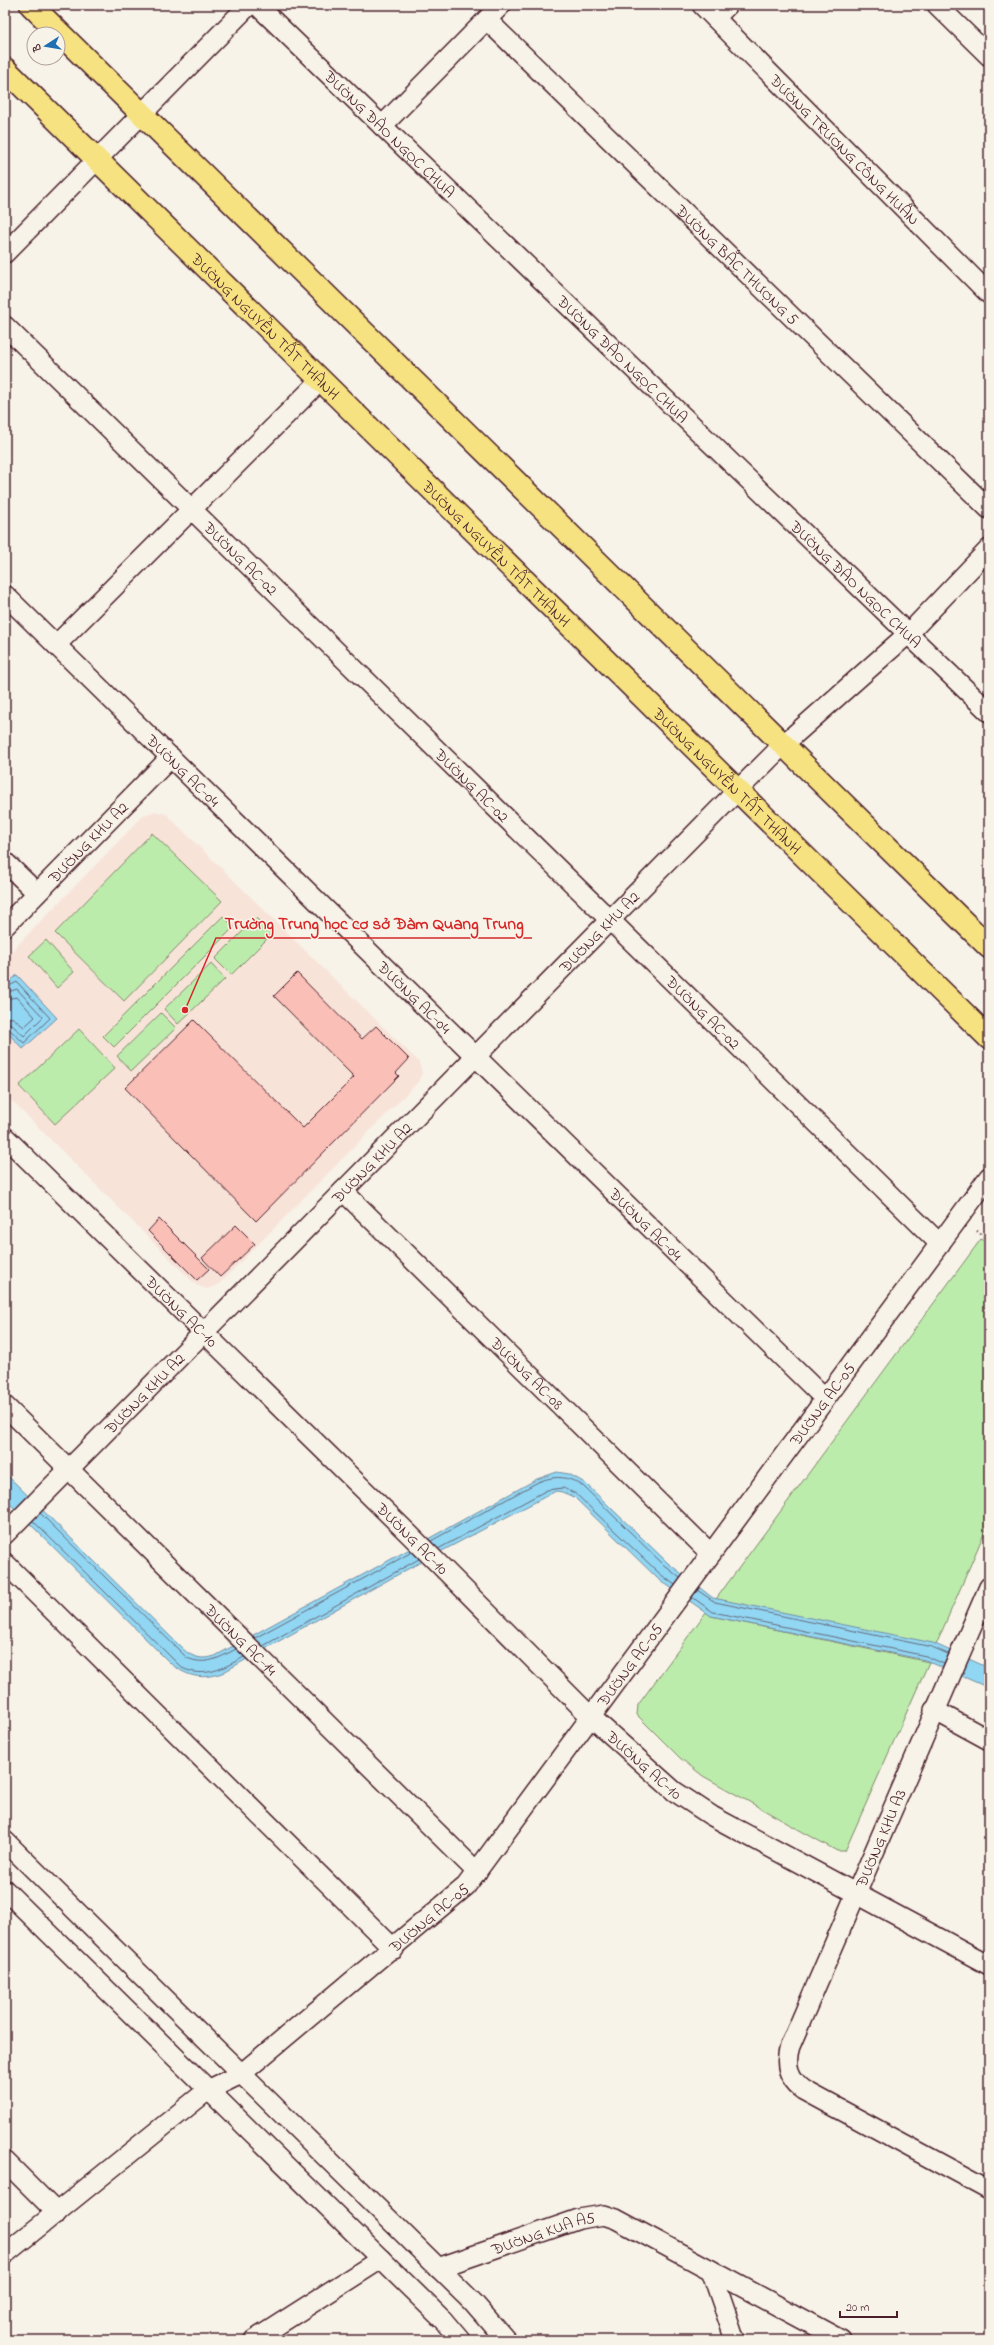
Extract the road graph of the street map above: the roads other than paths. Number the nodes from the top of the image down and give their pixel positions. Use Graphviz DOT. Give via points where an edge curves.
graph roads {
  1 [pos="31,5"];
  2 [pos="249,5"];
  3 [pos="257,5"];
  4 [pos="501,5"];
  5 [pos="937,5"];
  6 [pos="715,9"];
  7 [pos="487,20"];
  8 [pos="989,56"];
  9 [pos="5,69"];
  10 [pos="143,114"];
  11 [pos="382,126"];
  12 [pos="97,161"];
  13 [pos="5,254"];
  14 [pos="989,294"];
  15 [pos="5,326"];
  16 [pos="321,380"];
  17 [pos="192,509"];
  18 [pos="989,510"];
  19 [pos="989,549"];
  20 [pos="5,595"];
  21 [pos="909,633"];
  22 [pos="56,645"];
  23 [pos="989,712"];
  24 [pos="784,744"];
  25 [pos="171,757"];
  26 [pos="738,790"];
  27 [pos="5,862"];
  28 [pos="37,893"];
  29 [pos="610,920"];
  30 [pos="5,926"];
  31 [pos="989,947"];
  32 [pos="989,1038"];
  33 [pos="476,1056"];
  34 [pos="5,1137"];
  35 [pos="989,1177"];
  36 [pos="343,1191"];
  37 [pos="940,1244"];
  38 [pos="204,1332"];
  39 [pos="825,1399"];
  40 [pos="5,1406"];
  41 [pos="70,1468"];
  42 [pos="5,1534"];
  43 [pos="712,1554"];
  44 [pos="5,1564"];
  45 [pos="989,1587"];
  46 [pos="934,1710"];
  47 [pos="590,1716"];
  48 [pos="989,1740"];
  49 [pos="5,1841"];
  50 [pos="477,1872"];
  51 [pos="5,1890"];
  52 [pos="856,1892"];
  53 [pos="394,1949"];
  54 [pos="989,1965"];
  55 [pos="241,2074"];
  56 [pos="208,2090"];
  57 [pos="5,2161"];
  58 [pos="989,2190"];
  59 [pos="57,2212"];
  60 [pos="5,2254"];
  61 [pos="381,2259"];
  62 [pos="438,2268"];
  63 [pos="711,2270"];
  64 [pos="254,2340"];
  65 [pos="460,2340"];
  66 [pos="506,2340"];
  67 [pos="735,2340"];
  68 [pos="841,2340"];
  1 -- 10 [label="main road"];
  2 -- 10 [label="street"];
  3 -- 11 [label="street, ĐƯỜNG ĐÀO NGỌC CHUA"];
  4 -- 7 [label="street"];
  5 -- 8 [label="street"];
  6 -- 14 [label="street, ĐƯỜNG TRƯƠNG CÔNG HUẤN"];
  7 -- 11 [label="street"];
  7 -- 18 [label="street, ĐƯỜNG BẮC THƯỢNG 5"];
  9 -- 12 [label="main road, ĐƯỜNG NGUYỄN TẤT THÀNH"];
  10 -- 12 [label="street"];
  10 -- 24 [label="main road"];
  11 -- 21 [label="street, ĐƯỜNG ĐÀO NGỌC CHUA"];
  12 -- 13 [label="street"];
  12 -- 16 [label="main road, ĐƯỜNG NGUYỄN TẤT THÀNH"];
  15 -- 17 [label="street, ĐƯỜNG AC-02"];
  16 -- 17 [label="street"];
  16 -- 26 [label="main road, ĐƯỜNG NGUYỄN TẤT THÀNH"];
  17 -- 22 [label="street"];
  17 -- 29 [label="street, ĐƯỜNG AC-02"];
  19 -- 21 [label="street, ĐƯỜNG KHU A2"];
  20 -- 22 [label="street, ĐƯỜNG AC-04"];
  21 -- 23 [label="street, ĐƯỜNG ĐÀO NGỌC CHUA"];
  21 -- 24 [label="street, ĐƯỜNG KHU A2"];
  22 -- 25 [label="street, ĐƯỜNG AC-04"];
  24 -- 26 [label="street, ĐƯỜNG KHU A2"];
  24 -- 31 [label="main road"];
  25 -- 28 [label="street, ĐƯỜNG KHU A2"];
  25 -- 33 [label="street, ĐƯỜNG AC-04"];
  26 -- 29 [label="street, ĐƯỜNG KHU A2"];
  26 -- 32 [label="main road, ĐƯỜNG NGUYỄN TẤT THÀNH"];
  27 -- 28 [label="street"];
  28 -- 30 [label="street, ĐƯỜNG KHU A2"];
  29 -- 33 [label="street, ĐƯỜNG KHU A2"];
  29 -- 37 [label="street, ĐƯỜNG AC-02"];
  33 -- 36 [label="street, ĐƯỜNG KHU A2"];
  33 -- 39 [label="street, ĐƯỜNG AC-04"];
  34 -- 38 [label="street, ĐƯỜNG AC-10"];
  35 -- 37 [label="street, ĐƯỜNG AC-05"];
  36 -- 38 [label="street, ĐƯỜNG KHU A2"];
  36 -- 43 [label="street, ĐƯỜNG AC-08"];
  37 -- 39 [label="street, ĐƯỜNG AC-05"];
  38 -- 41 [label="street, ĐƯỜNG KHU A2"];
  38 -- 47 [label="street, ĐƯỜNG AC-10"];
  39 -- 43 [label="street, ĐƯỜNG AC-05"];
  40 -- 41 [label="street, ĐƯỜNG AC-14"];
  41 -- 42 [label="street, ĐƯỜNG KHU A2"];
  41 -- 50 [label="street, ĐƯỜNG AC-14" via="233,1634"];
  43 -- 47 [label="street, ĐƯỜNG AC-05"];
  44 -- 53 [label="street"];
  45 -- 46 [label="street, ĐƯỜNG KHU A3"];
  46 -- 48 [label="street"];
  46 -- 52 [label="street, ĐƯỜNG KHU A3"];
  47 -- 50 [label="street, ĐƯỜNG AC-05"];
  47 -- 52 [label="street, ĐƯỜNG AC-10" via="654,1775 694,1806"];
  49 -- 55 [label="street"];
  50 -- 53 [label="street, ĐƯỜNG AC-05" via="454,1898"];
  51 -- 56 [label="street"];
  52 -- 54 [label="street, ĐƯỜNG KHU A3"];
  52 -- 58 [label="street" via="790,2046 787,2058 788,2071 794,2082 804,2090"];
  53 -- 55 [label="street, ĐƯỜNG AC-05"];
  55 -- 56 [label="street, ĐƯỜNG AC-05"];
  55 -- 62 [label="street"];
  56 -- 59 [label="street, ĐƯỜNG AC-05"];
  56 -- 61 [label="street"];
  57 -- 59 [label="street"];
  59 -- 60 [label="street, ĐƯỜNG AC-05"];
  61 -- 64 [label="street"];
  61 -- 65 [label="street"];
  62 -- 63 [label="street, ĐƯỜNG KUA A5" via="579,2219 604,2215"];
  62 -- 66 [label="street" via="473,2302"];
  63 -- 67 [label="street"];
  63 -- 68 [label="street, ĐƯỜNG KUA A5"];
}
